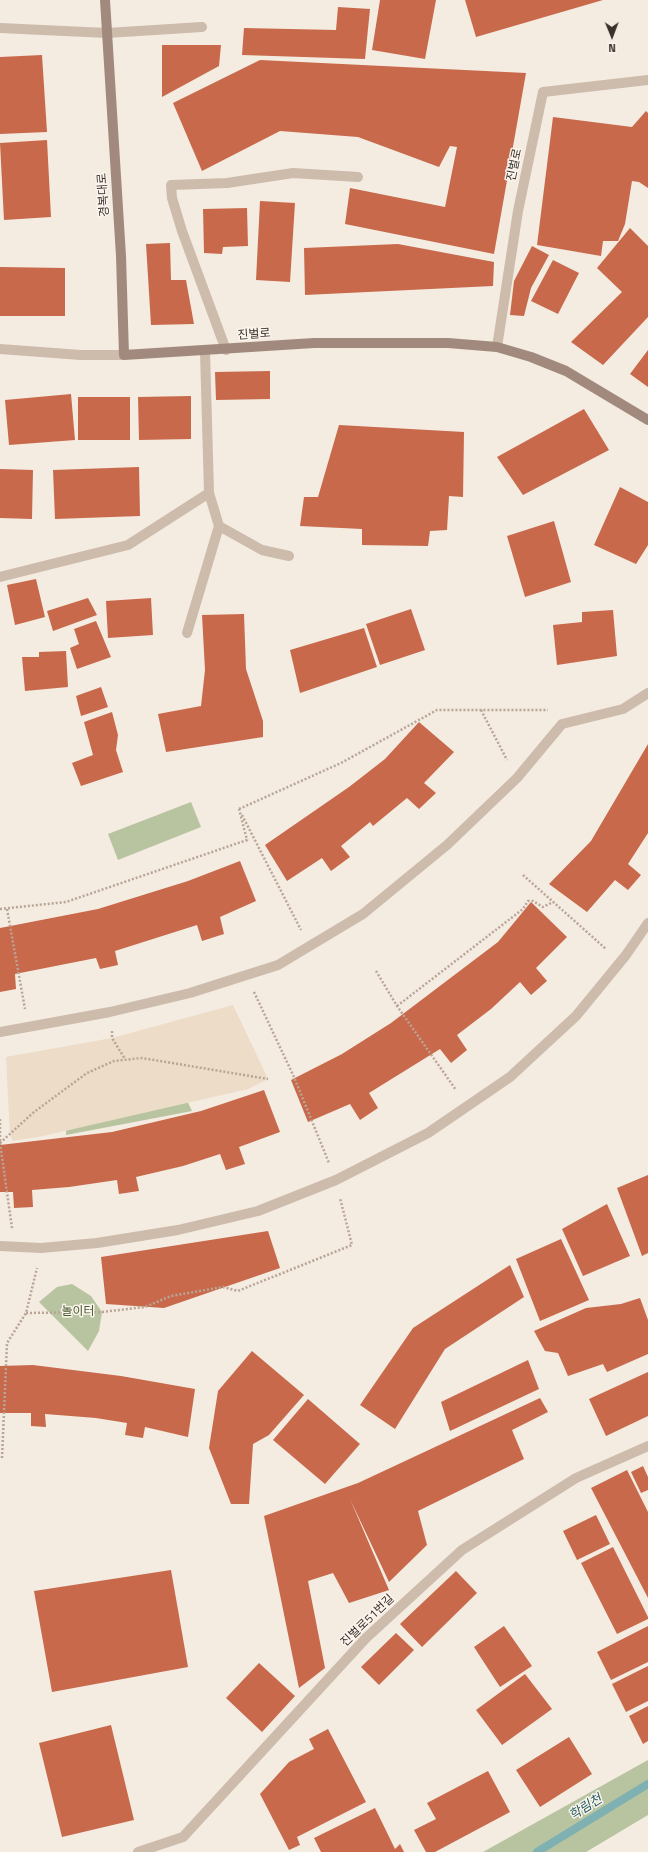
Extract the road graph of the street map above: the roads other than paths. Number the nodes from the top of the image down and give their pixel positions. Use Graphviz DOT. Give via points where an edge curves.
graph roads {
  1 [pos="105,0"];
  2 [pos="0,28"];
  3 [pos="202,28"];
  4 [pos="107,33"];
  5 [pos="648,80"];
  6 [pos="358,177"];
  7 [pos="496,347"];
  8 [pos="0,349"];
  9 [pos="226,350"];
  10 [pos="205,351"];
  11 [pos="124,355"];
  12 [pos="648,420"];
  13 [pos="209,493"];
  14 [pos="219,526"];
  15 [pos="289,556"];
  16 [pos="0,578"];
  17 [pos="187,632"];
  18 [pos="648,693"];
  19 [pos="648,923"];
  20 [pos="0,1032"];
  21 [pos="0,1246"];
  22 [pos="648,1446"];
  23 [pos="138,1852"];
  1 -- 4 [label="street, 경복대로"];
  2 -- 4 [label="street"];
  3 -- 4 [label="street"];
  4 -- 11 [label="street, 경복대로" via="122,256"];
  5 -- 7 [label="street, 진벌로" via="544,92 518,211"];
  6 -- 9 [label="street" via="293,173 227,183 170,185 182,231"];
  7 -- 9 [label="street, 진벌로" via="448,343 314,343"];
  7 -- 12 [label="street, 진벌로" via="566,371"];
  8 -- 11 [label="street, 진벌로" via="81,355"];
  9 -- 10 [label="street, 진벌로"];
  10 -- 11 [label="street, 진벌로"];
  10 -- 13 [label="street"];
  13 -- 14 [label="street"];
  13 -- 16 [label="street" via="128,545"];
  14 -- 15 [label="street" via="262,550"];
  14 -- 17 [label="street"];
  18 -- 20 [label="street" via="623,709 562,724 517,778 447,845 363,914 278,966 190,993 110,1012"];
  19 -- 21 [label="street" via="576,1016 510,1077 428,1133 336,1180 258,1211 178,1230 41,1248"];
  22 -- 23 [label="street, 진벌로51번길" via="576,1478 462,1550 366,1638 183,1837"];
}
